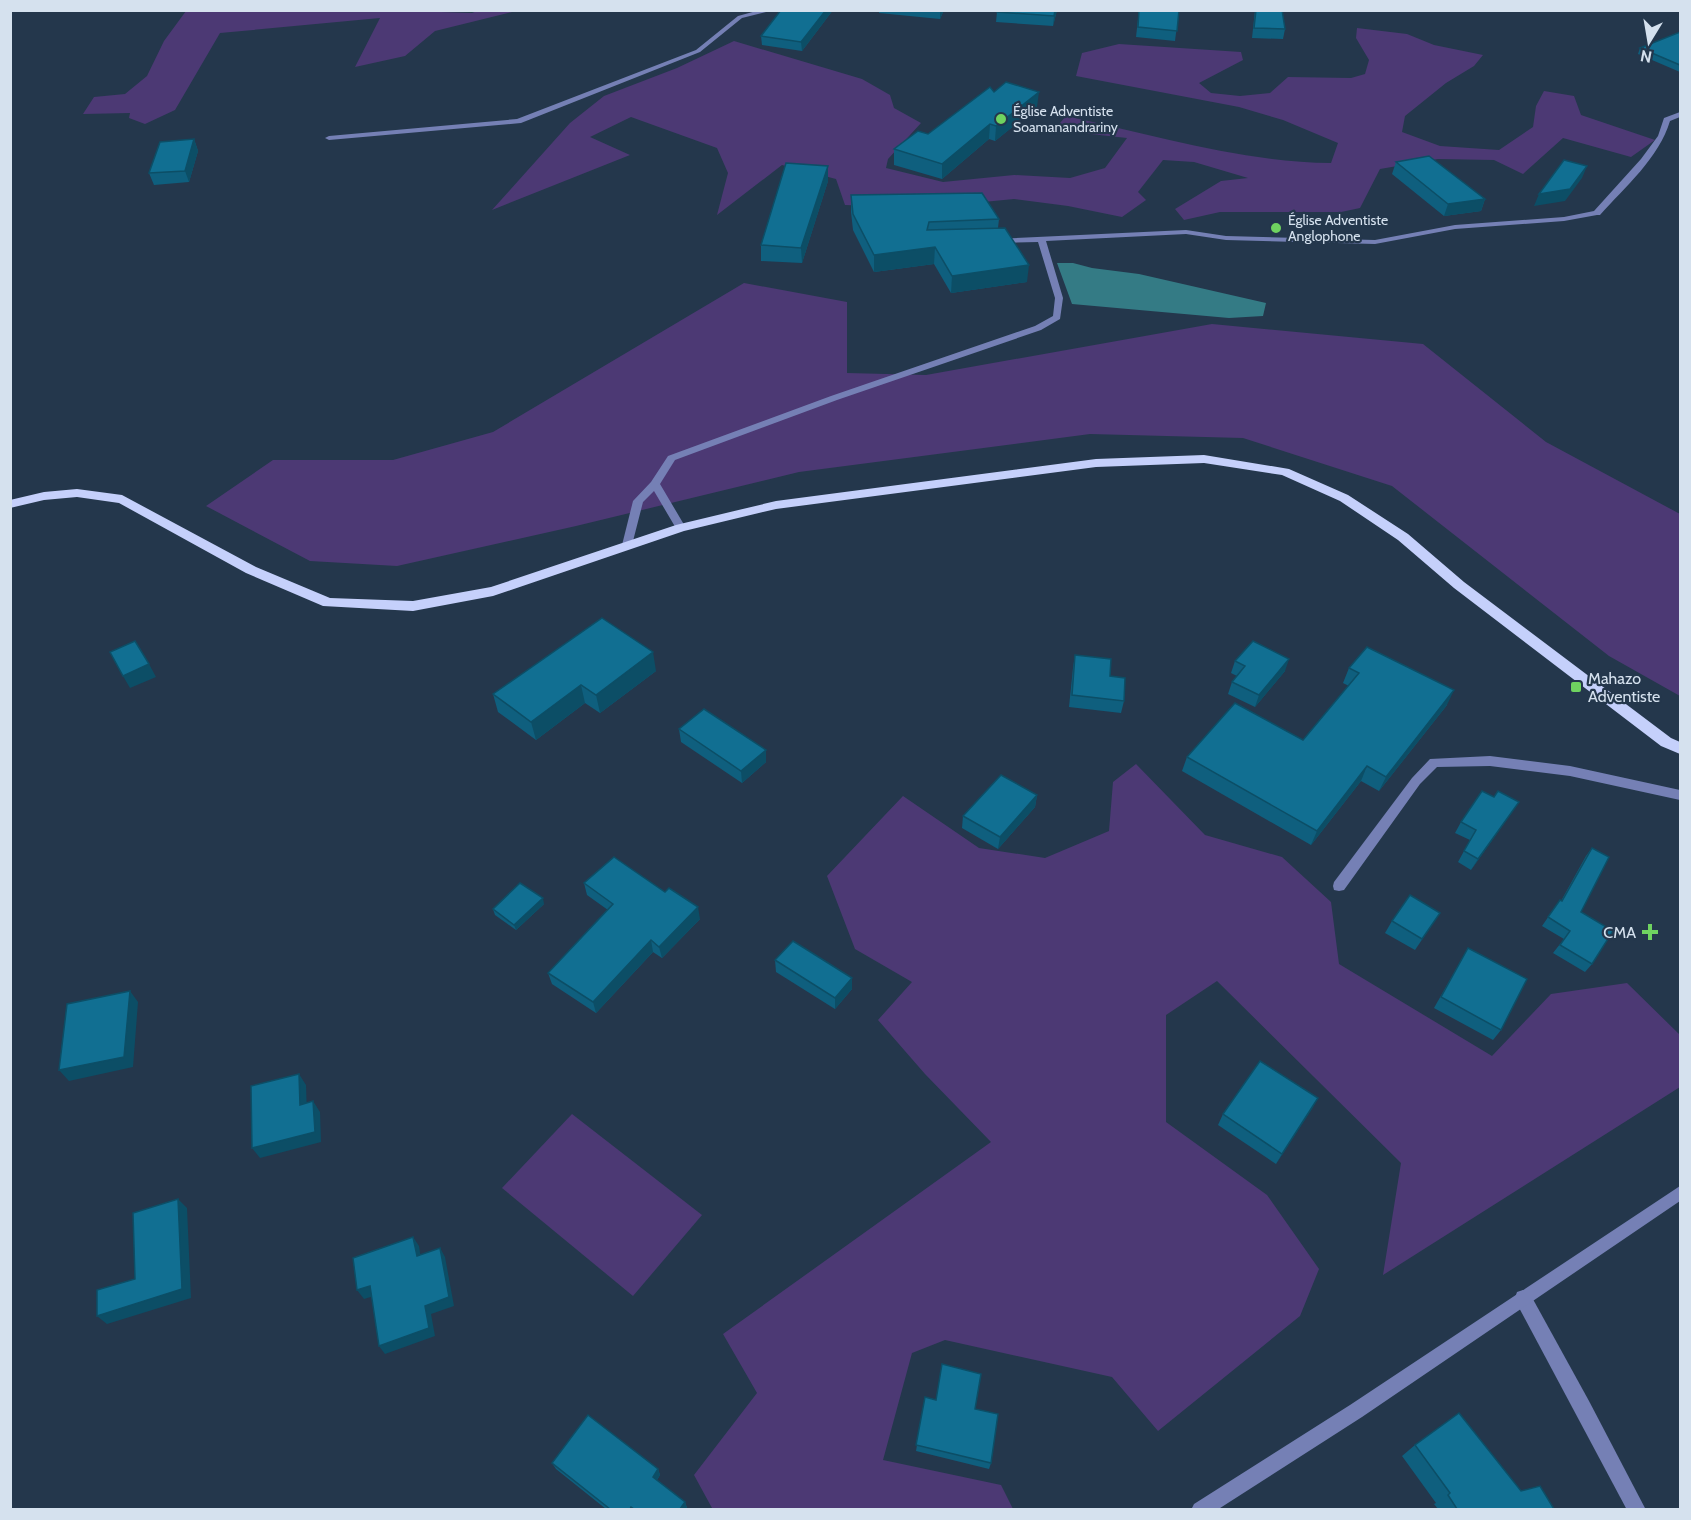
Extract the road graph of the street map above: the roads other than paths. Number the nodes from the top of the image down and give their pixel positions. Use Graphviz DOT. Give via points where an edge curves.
graph roads {
  1 [pos="771,10"];
  2 [pos="1680,114"];
  3 [pos="329,138"];
  4 [pos="1041,239"];
  5 [pos="986,241"];
  6 [pos="655,484"];
  7 [pos="10,504"];
  8 [pos="681,528"];
  9 [pos="627,545"];
  10 [pos="1680,748"];
  11 [pos="1680,795"];
  12 [pos="1339,886"];
  13 [pos="1680,1193"];
  14 [pos="1523,1298"];
  15 [pos="1200,1509"];
  16 [pos="1637,1509"];
  1 -- 3 [label="street" via="740,17 698,51 518,121"];
  2 -- 4 [label="street" via="1666,120 1662,136 1644,161 1597,213 1455,227 1375,242 1226,238 1186,232"];
  4 -- 5 [label="street"];
  4 -- 6 [label="street" via="1059,298 1057,317 1038,328 671,458"];
  6 -- 8 [label="street"];
  6 -- 9 [label="street" via="638,501"];
  7 -- 9 [label="main road" via="77,493 122,499 251,570 328,603 413,606 493,591"];
  8 -- 9 [label="main road"];
  8 -- 10 [label="main road" via="776,505 1096,463 1204,459 1285,472 1344,498 1404,537 1565,667 1666,742"];
  11 -- 12 [label="street" via="1570,771 1490,761 1434,762"];
  13 -- 14 [label="street"];
  14 -- 15 [label="street" via="1356,1411"];
  14 -- 16 [label="street"];
}
